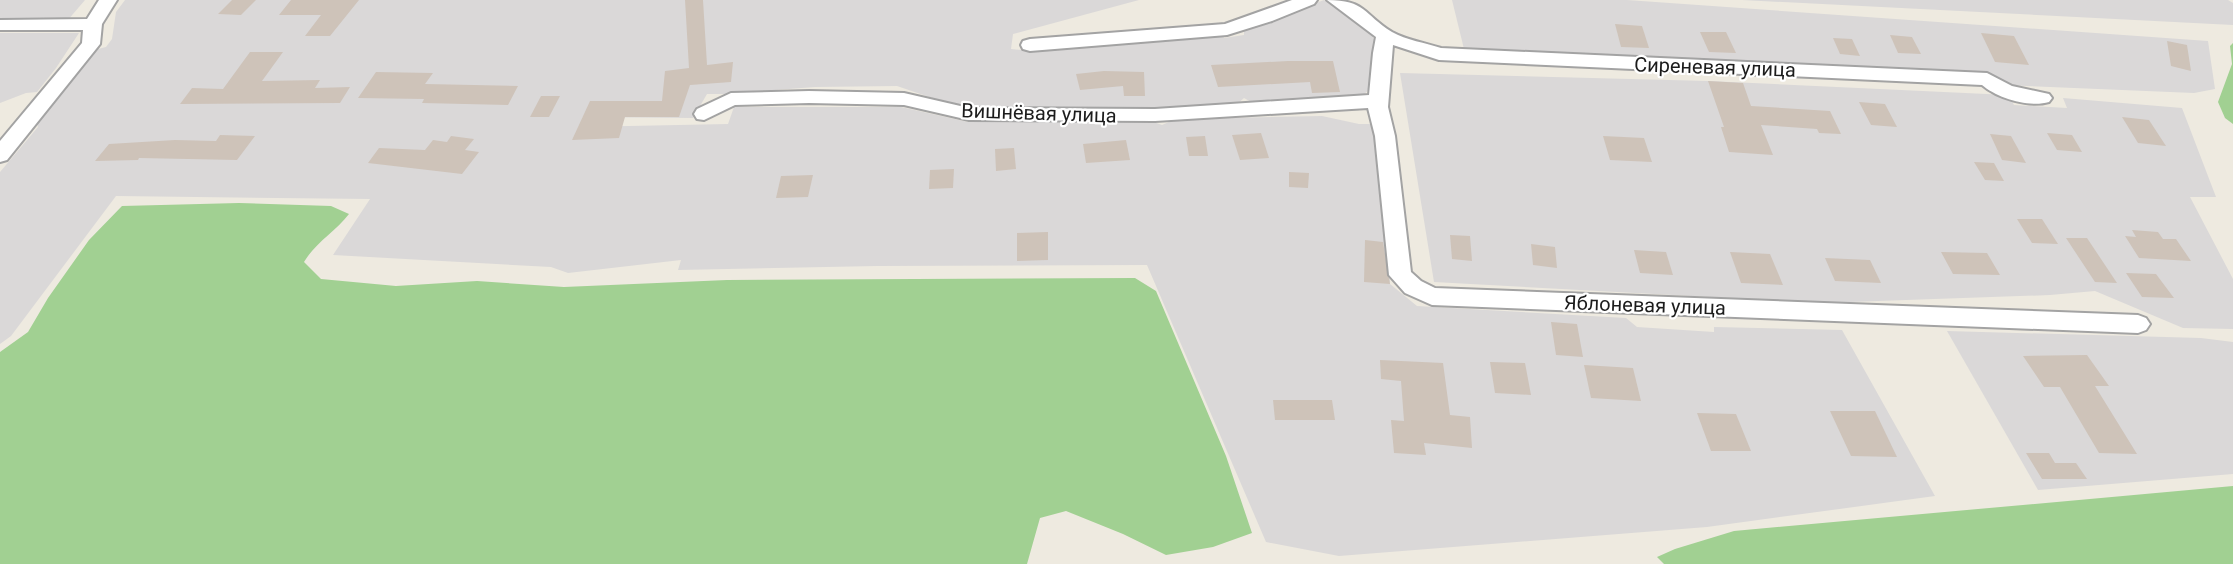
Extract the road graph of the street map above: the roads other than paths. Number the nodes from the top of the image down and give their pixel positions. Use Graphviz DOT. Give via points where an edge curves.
graph roads {
  1 [pos="108,0"];
  2 [pos="1308,0"];
  3 [pos="1336,0"];
  4 [pos="93,24"];
  5 [pos="0,25"];
  6 [pos="1386,36"];
  7 [pos="1030,45"];
  8 [pos="2042,98"];
  9 [pos="1379,101"];
  10 [pos="704,114"];
  11 [pos="0,155"];
  12 [pos="2138,324"];
  1 -- 4 [label="street"];
  2 -- 7 [label="street" via="1227,29"];
  3 -- 6 [label="street"];
  4 -- 5 [label="street"];
  4 -- 11 [label="street" via="92,44"];
  6 -- 8 [label="street, Сиреневая улица" via="1438,54 1469,57 1987,79 2008,93"];
  6 -- 9 [label="street, Яблоневая улица"];
  9 -- 10 [label="street, Вишнёвая улица" via="1155,115 969,114 904,99 809,97 731,99"];
  9 -- 12 [label="street, Яблоневая улица" via="1400,275 1432,296"];
}
